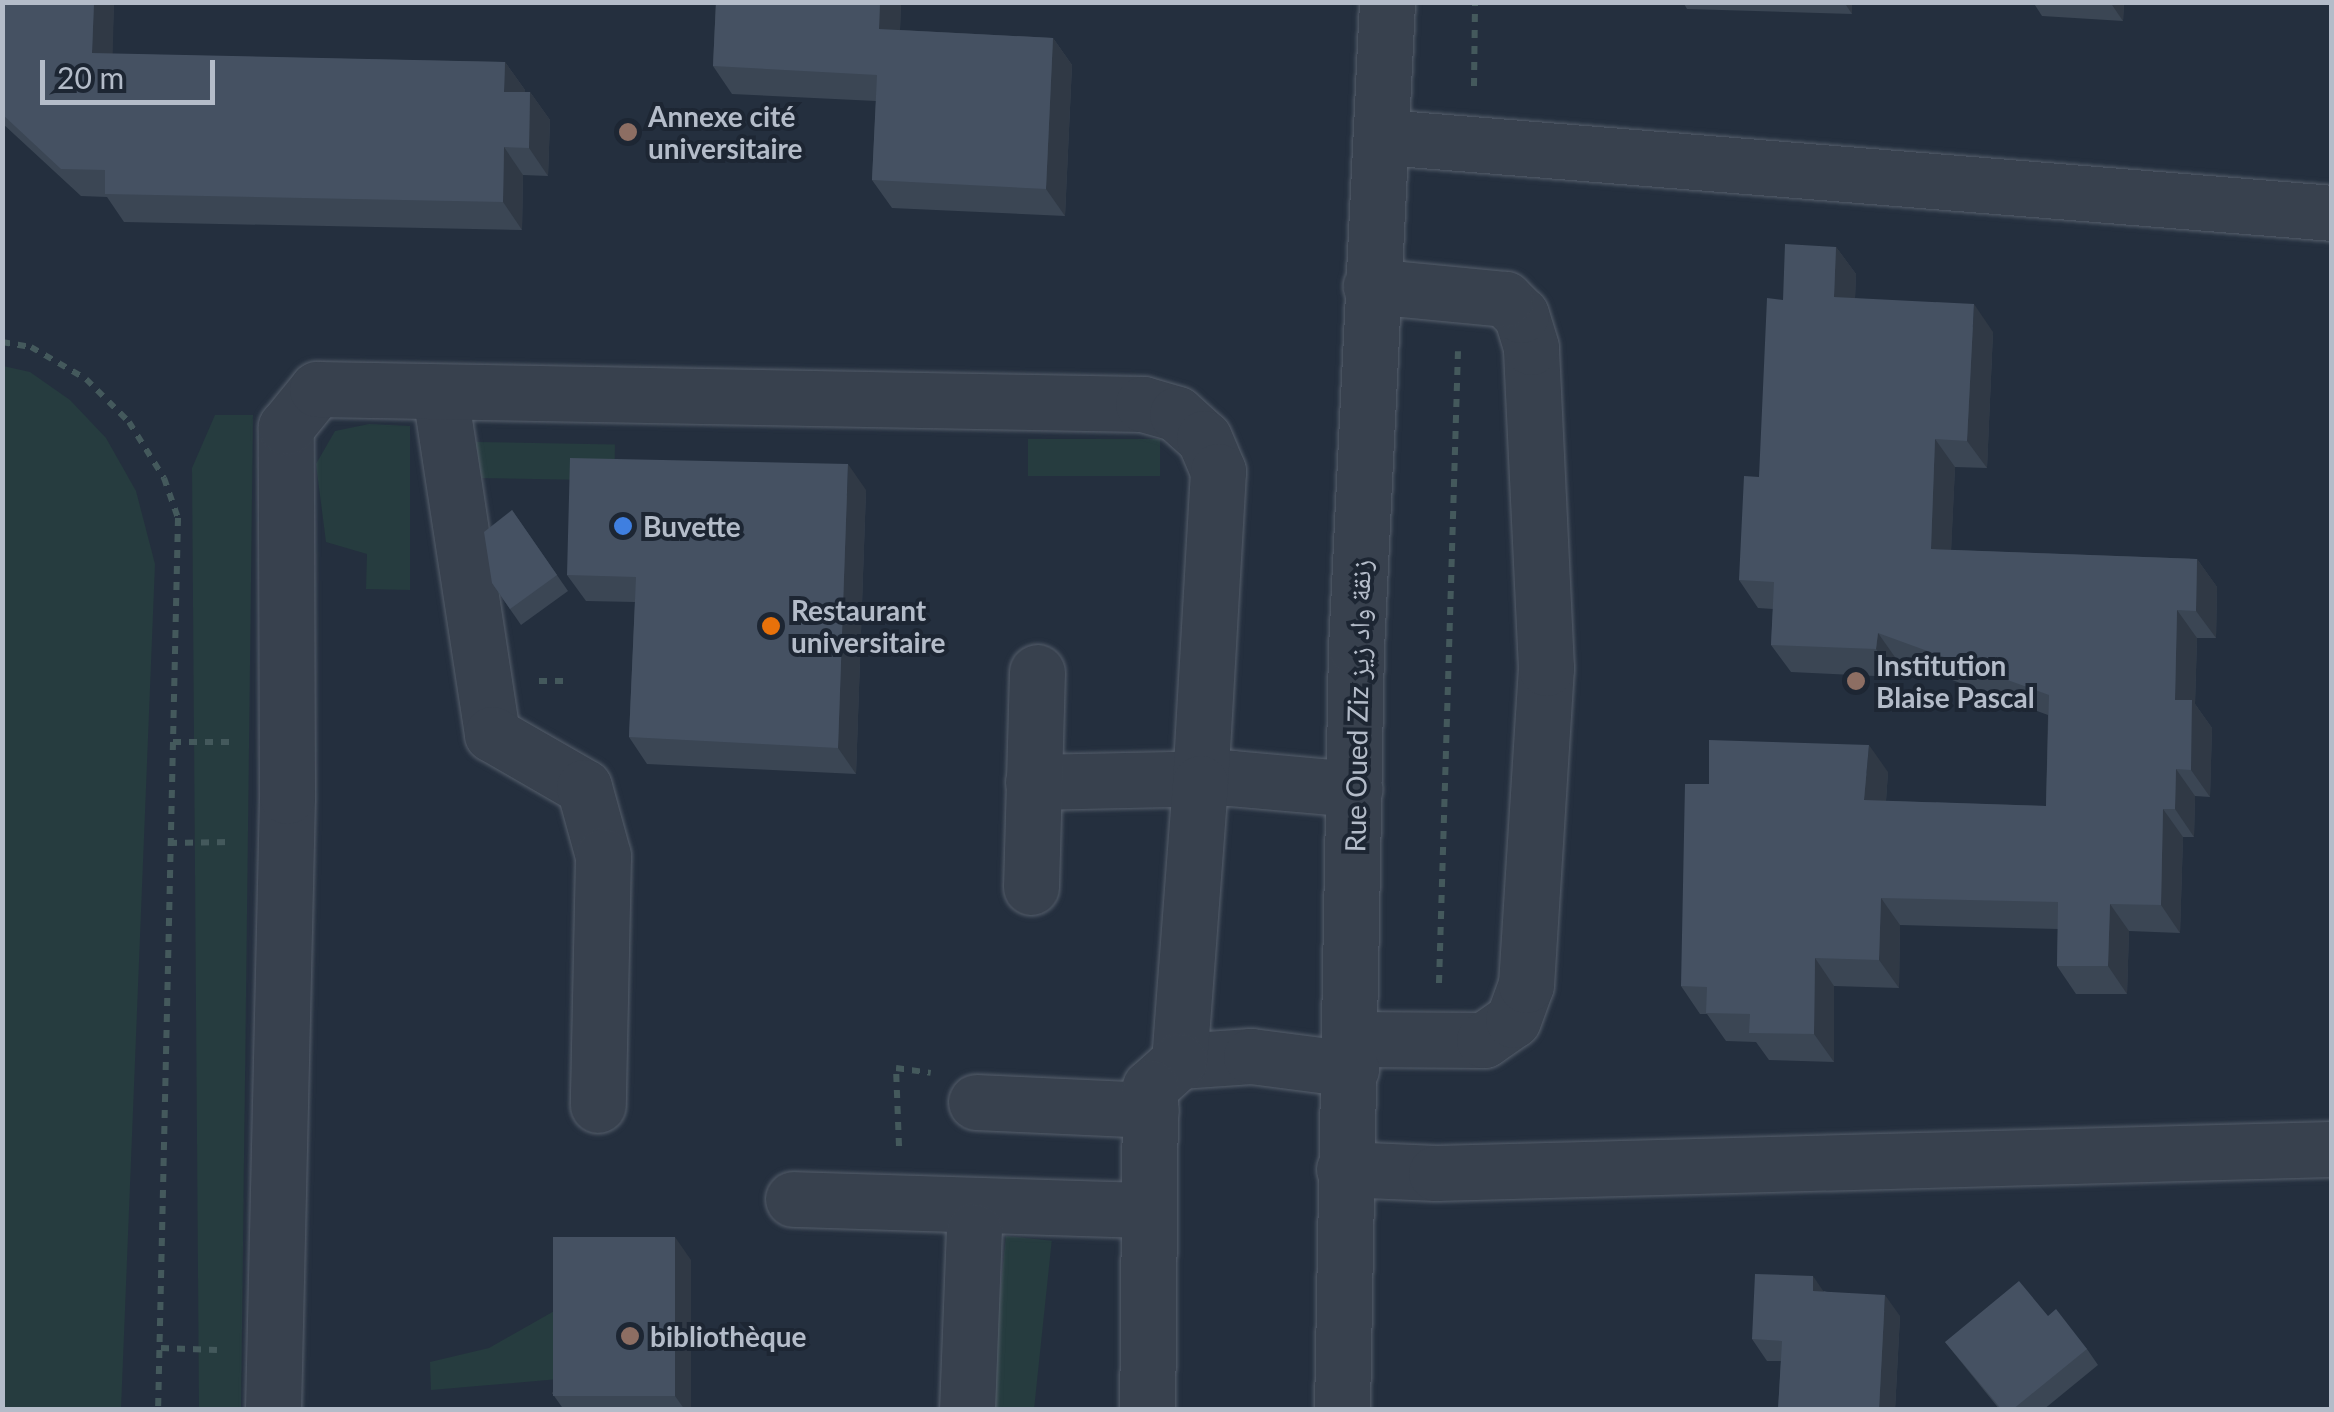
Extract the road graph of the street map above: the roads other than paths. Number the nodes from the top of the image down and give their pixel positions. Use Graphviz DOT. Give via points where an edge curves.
graph roads {
  1 [pos="1387,2"];
  2 [pos="1384,137"];
  3 [pos="2332,213"];
  4 [pos="1371,286"];
  5 [pos="440,394"];
  6 [pos="1037,672"];
  7 [pos="1034,782"];
  8 [pos="1200,784"];
  9 [pos="1355,789"];
  10 [pos="1031,887"];
  11 [pos="1352,1054"];
  12 [pos="1180,1060"];
  13 [pos="953,1088"];
  14 [pos="598,1105"];
  15 [pos="1151,1110"];
  16 [pos="2332,1149"];
  17 [pos="1344,1169"];
  18 [pos="794,1200"];
  19 [pos="1148,1210"];
  20 [pos="974,1231"];
  21 [pos="273,1410"];
  22 [pos="967,1410"];
  23 [pos="1147,1410"];
  24 [pos="1342,1410"];
  1 -- 2 [label="street, Rue Oued Ziz زنقة واد زيز"];
  2 -- 3 [label="street"];
  2 -- 4 [label="street, Rue Oued Ziz زنقة واد زيز"];
  4 -- 9 [label="street, Rue Oued Ziz زنقة واد زيز"];
  4 -- 11 [label="street" via="1505,299 1520,316 1530,347 1546,668 1526,985 1514,1020 1484,1040"];
  5 -- 8 [label="street" via="1143,404 1177,414 1204,438 1218,471"];
  5 -- 14 [label="street" via="492,734 584,787 604,856"];
  5 -- 21 [label="street" via="317,390 286,427 286,816"];
  6 -- 7 [label="street"];
  7 -- 8 [label="street"];
  7 -- 10 [label="street"];
  8 -- 9 [label="street" via="1231,778"];
  8 -- 12 [label="street"];
  9 -- 11 [label="street, Rue Oued Ziz زنقة واد زيز"];
  11 -- 12 [label="street"];
  11 -- 17 [label="street, Rue Oued Ziz زنقة واد زيز"];
  12 -- 15 [label="street" via="1154,1082"];
  13 -- 15 [label="street"];
  15 -- 19 [label="street"];
  16 -- 17 [label="street" via="1436,1173"];
  17 -- 24 [label="street, Rue Oued Ziz زنقة واد زيز"];
  18 -- 19 [label="street"];
  19 -- 23 [label="street"];
  20 -- 22 [label="street"];
}
